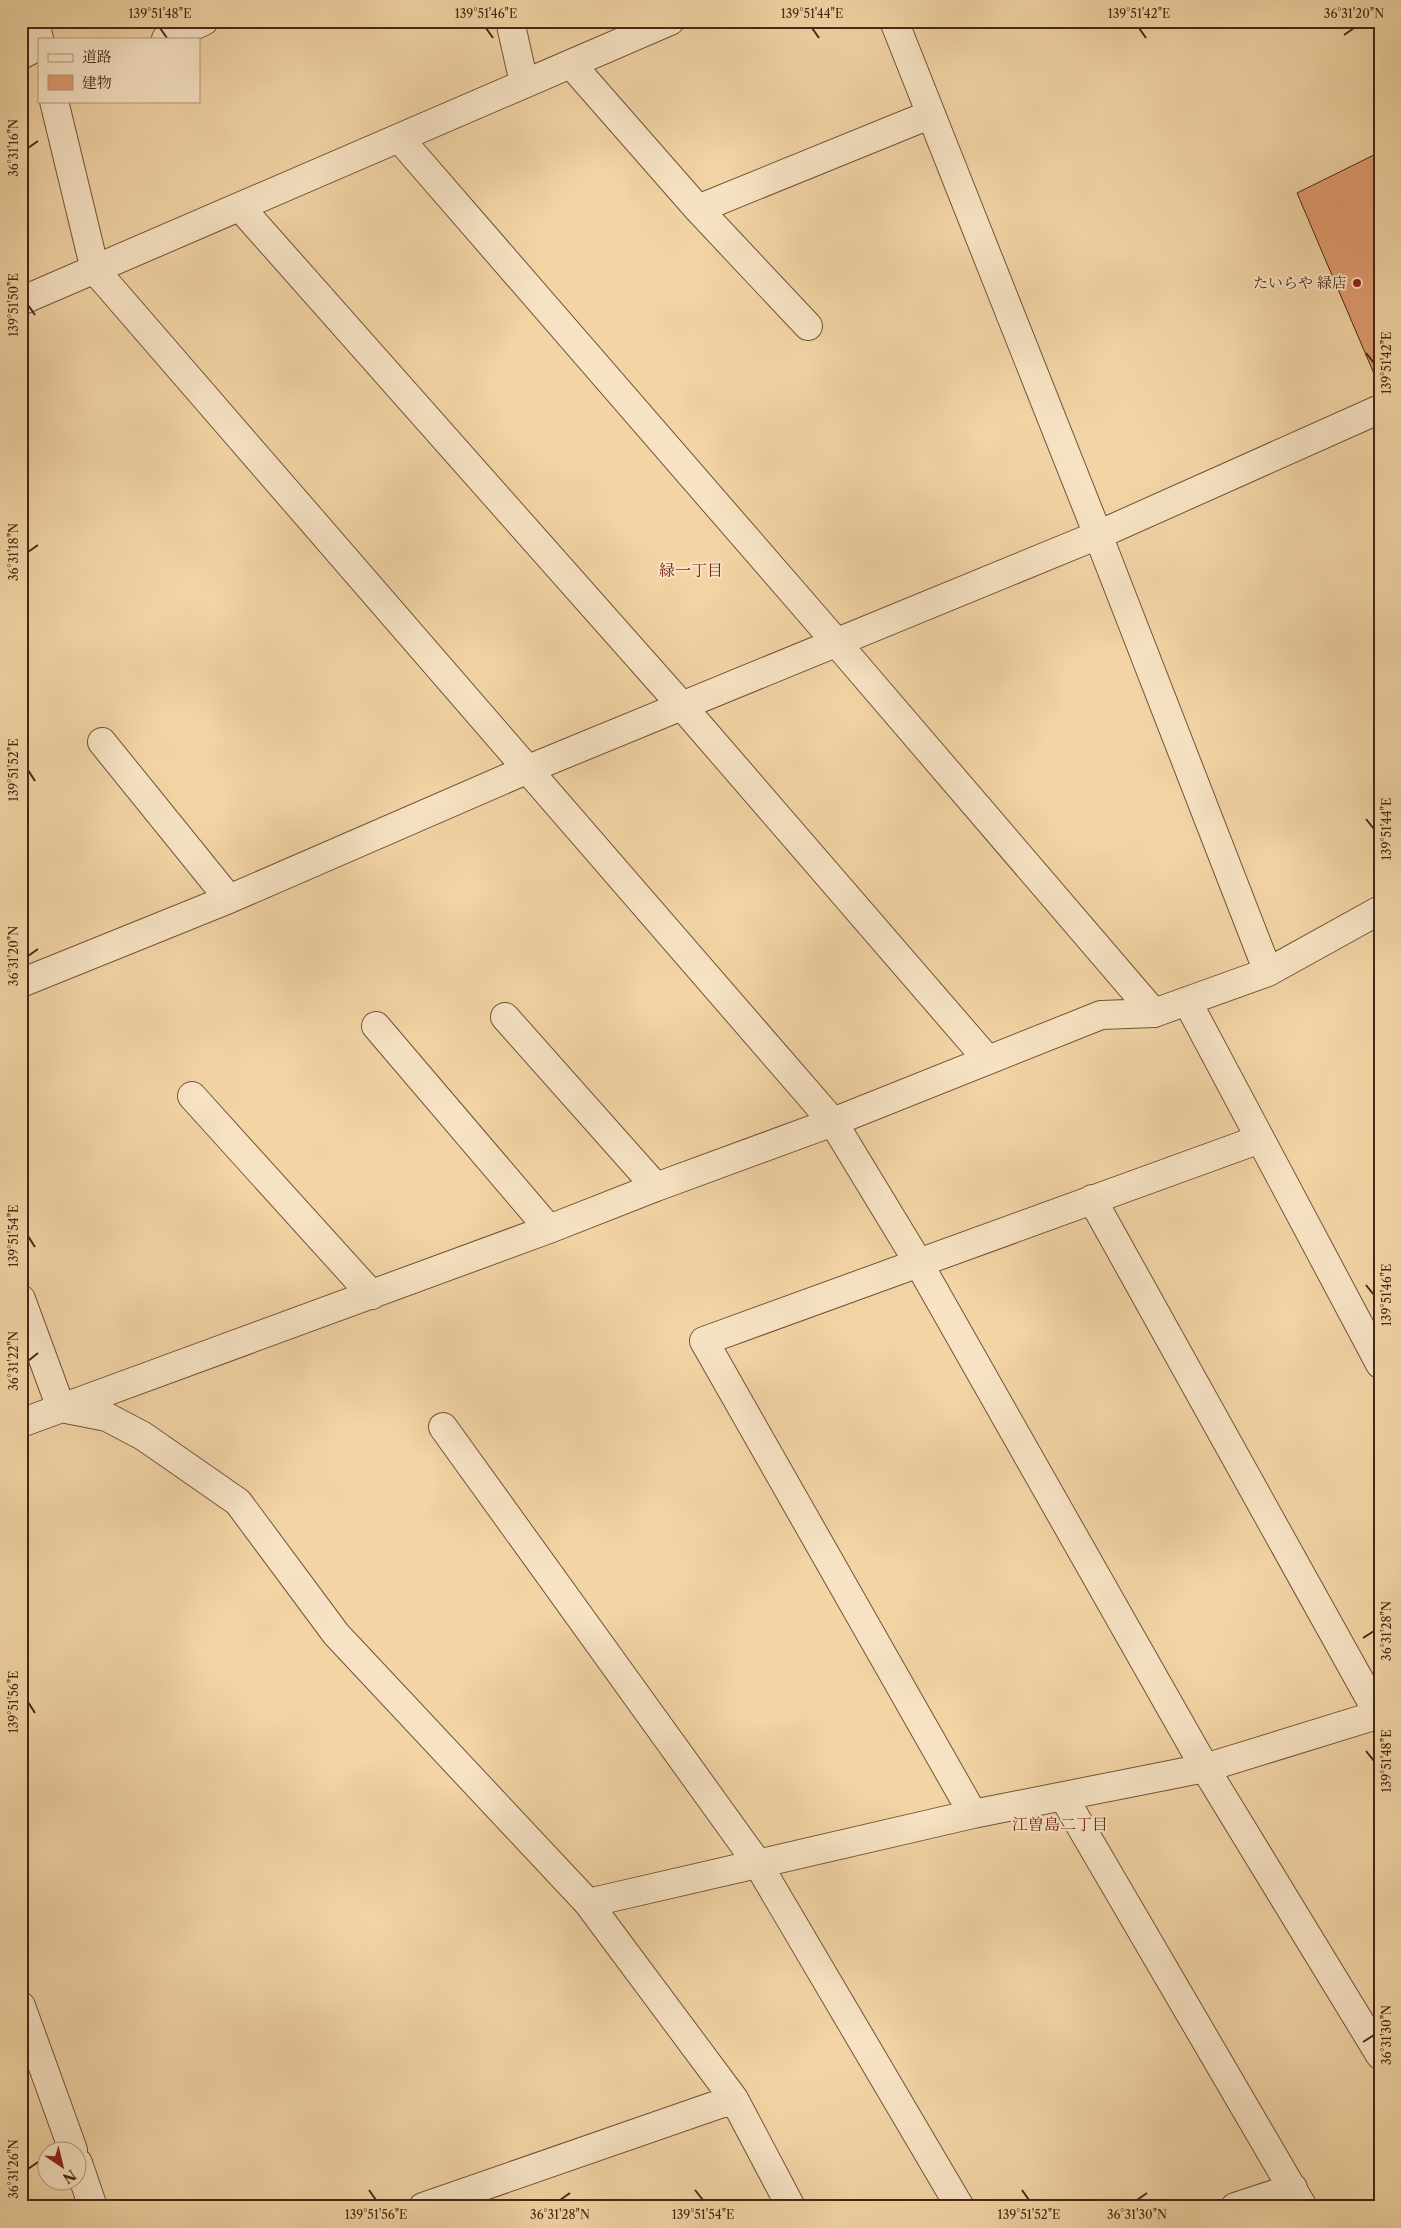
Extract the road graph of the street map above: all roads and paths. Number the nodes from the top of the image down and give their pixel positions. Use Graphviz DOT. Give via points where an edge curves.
graph roads {
  1 [pos="35,21"];
  2 [pos="204,21"];
  3 [pos="510,21"];
  4 [pos="670,21"];
  5 [pos="894,21"];
  6 [pos="39,38"];
  7 [pos="168,38"];
  8 [pos="38,46"];
  9 [pos="21,55"];
  10 [pos="570,64"];
  11 [pos="524,82"];
  12 [pos="54,102"];
  13 [pos="930,115"];
  14 [pos="398,138"];
  15 [pos="240,207"];
  16 [pos="698,209"];
  17 [pos="94,270"];
  18 [pos="21,301"];
  19 [pos="808,326"];
  20 [pos="1380,409"];
  21 [pos="1098,535"];
  22 [pos="836,642"];
  23 [pos="682,706"];
  24 [pos="102,742"];
  25 [pos="526,770"];
  26 [pos="229,899"];
  27 [pos="1380,910"];
  28 [pos="1268,972"];
  29 [pos="21,983"];
  30 [pos="1187,1001"];
  31 [pos="1154,1013"];
  32 [pos="506,1017"];
  33 [pos="376,1026"];
  34 [pos="987,1059"];
  35 [pos="192,1096"];
  36 [pos="832,1122"];
  37 [pos="1260,1138"];
  38 [pos="656,1187"];
  39 [pos="1092,1199"];
  40 [pos="549,1229"];
  41 [pos="918,1262"];
  42 [pos="372,1294"];
  43 [pos="21,1299"];
  44 [pos="1380,1364"];
  45 [pos="61,1408"];
  46 [pos="21,1423"];
  47 [pos="443,1427"];
  48 [pos="1379,1715"];
  49 [pos="1205,1768"];
  50 [pos="1063,1796"];
  51 [pos="972,1814"];
  52 [pos="758,1864"];
  53 [pos="588,1903"];
  54 [pos="21,2006"];
  55 [pos="28,2044"];
  56 [pos="1380,2055"];
  57 [pos="734,2099"];
  58 [pos="69,2140"];
  59 [pos="87,2190"];
  60 [pos="1298,2198"];
  61 [pos="93,2207"];
  62 [pos="423,2207"];
  63 [pos="791,2207"];
  64 [pos="960,2207"];
  65 [pos="1235,2207"];
  1 -- 6 [label="street"];
  2 -- 7 [label="street"];
  3 -- 11 [label="street"];
  4 -- 10 [label="street"];
  5 -- 13 [label="street"];
  8 -- 9 [label="street"];
  10 -- 11 [label="street"];
  10 -- 16 [label="street"];
  11 -- 14 [label="street"];
  12 -- 17 [label="street"];
  13 -- 16 [label="street"];
  13 -- 21 [label="street"];
  14 -- 15 [label="street"];
  14 -- 22 [label="street"];
  15 -- 17 [label="street"];
  15 -- 23 [label="street"];
  16 -- 19 [label="street"];
  17 -- 18 [label="street"];
  17 -- 25 [label="street"];
  20 -- 21 [label="street"];
  21 -- 22 [label="street"];
  21 -- 28 [label="street"];
  22 -- 23 [label="street"];
  22 -- 31 [label="street"];
  23 -- 25 [label="street"];
  23 -- 34 [label="street"];
  24 -- 26 [label="street"];
  25 -- 26 [label="street"];
  25 -- 36 [label="street"];
  26 -- 29 [label="street"];
  27 -- 28 [label="street"];
  28 -- 30 [label="street"];
  30 -- 31 [label="street"];
  30 -- 37 [label="street"];
  31 -- 34 [label="street" via="1101,1014"];
  32 -- 38 [label="street"];
  33 -- 40 [label="street"];
  34 -- 36 [label="street"];
  35 -- 42 [label="street"];
  36 -- 38 [label="street"];
  36 -- 41 [label="street"];
  37 -- 39 [label="street"];
  37 -- 44 [label="street"];
  38 -- 40 [label="street"];
  39 -- 41 [label="street"];
  39 -- 48 [label="street"];
  40 -- 42 [label="street"];
  41 -- 49 [label="street"];
  41 -- 51 [label="street" via="704,1341"];
  42 -- 45 [label="street"];
  43 -- 45 [label="street"];
  45 -- 46 [label="street"];
  45 -- 53 [label="street" via="107,1417 143,1436 238,1502 336,1634"];
  47 -- 52 [label="street"];
  48 -- 49 [label="street"];
  49 -- 50 [label="street"];
  49 -- 56 [label="street"];
  50 -- 51 [label="street"];
  50 -- 60 [label="street"];
  51 -- 52 [label="street"];
  52 -- 53 [label="street"];
  52 -- 64 [label="street"];
  53 -- 57 [label="street"];
  54 -- 55 [label="street"];
  55 -- 58 [label="street"];
  57 -- 62 [label="street"];
  57 -- 63 [label="street"];
  59 -- 61 [label="street"];
  60 -- 65 [label="street"];
}
